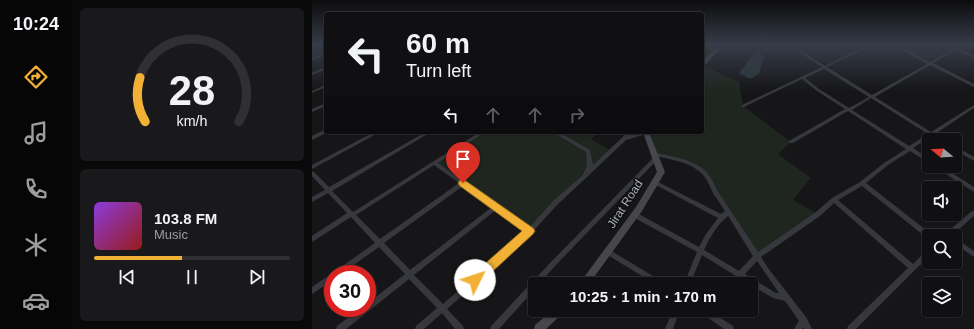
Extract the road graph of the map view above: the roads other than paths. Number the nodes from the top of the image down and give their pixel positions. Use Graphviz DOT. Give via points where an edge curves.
graph roads {
  1 [pos="814,60"];
  2 [pos="841,60"];
  3 [pos="923,60"];
  4 [pos="936,60"];
  5 [pos="930,64"];
  6 [pos="826,68"];
  7 [pos="324,69"];
  8 [pos="312,74"];
  9 [pos="803,78"];
  10 [pos="974,86"];
  11 [pos="324,87"];
  12 [pos="312,92"];
  13 [pos="872,96"];
  14 [pos="324,105"];
  15 [pos="743,106"];
  16 [pos="974,106"];
  17 [pos="848,110"];
  18 [pos="312,111"];
  19 [pos="324,133"];
  20 [pos="929,133"];
  21 [pos="933,133"];
  22 [pos="374,134"];
  23 [pos="426,134"];
  24 [pos="480,134"];
  25 [pos="558,134"];
  26 [pos="629,134"];
  27 [pos="640,134"];
  28 [pos="647,134"];
  29 [pos="312,138"];
  30 [pos="624,138"];
  31 [pos="922,140"];
  32 [pos="791,142"];
  33 [pos="910,148"];
  34 [pos="962,152"];
  35 [pos="655,156"];
  36 [pos="922,156"];
  37 [pos="974,159"];
  38 [pos="435,163"];
  39 [pos="312,167"];
  40 [pos="312,173"];
  41 [pos="948,173"];
  42 [pos="585,176"];
  43 [pos="654,182"];
  44 [pos="463,183"];
  45 [pos="862,183"];
  46 [pos="329,190"];
  47 [pos="974,190"];
  48 [pos="312,200"];
  49 [pos="834,200"];
  50 [pos="496,207"];
  51 [pos="728,212"];
  52 [pos="974,213"];
  53 [pos="352,214"];
  54 [pos="635,215"];
  55 [pos="721,218"];
  56 [pos="956,229"];
  57 [pos="922,230"];
  58 [pos="529,231"];
  59 [pos="312,239"];
  60 [pos="379,244"];
  61 [pos="962,246"];
  62 [pos="700,251"];
  63 [pos="608,252"];
  64 [pos="974,254"];
  65 [pos="757,256"];
  66 [pos="922,259"];
  67 [pos="349,265"];
  68 [pos="913,268"];
  69 [pos="409,275"];
  70 [pos="740,275"];
  71 [pos="589,277"];
  72 [pos="649,277"];
  73 [pos="690,277"];
  74 [pos="324,282"];
  75 [pos="312,291"];
  76 [pos="787,298"];
  77 [pos="376,301"];
  78 [pos="442,308"];
  79 [pos="355,317"];
  80 [pos="552,317"];
  81 [pos="674,317"];
  82 [pos="712,317"];
  83 [pos="803,320"];
  84 [pos="340,329"];
  85 [pos="418,329"];
  86 [pos="460,329"];
  87 [pos="494,329"];
  88 [pos="539,329"];
  89 [pos="669,329"];
  90 [pos="730,329"];
  91 [pos="798,329"];
  92 [pos="808,329"];
  93 [pos="851,329"];
  1 -- 6 [label="street"];
  2 -- 6 [label="street"];
  3 -- 5 [label="street"];
  4 -- 5 [label="street"];
  5 -- 10 [label="street"];
  5 -- 13 [label="street"];
  6 -- 9 [label="street"];
  6 -- 13 [label="street"];
  7 -- 8 [label="street"];
  9 -- 15 [label="street"];
  9 -- 17 [label="street"];
  11 -- 12 [label="street"];
  13 -- 17 [label="street"];
  13 -- 20 [label="street"];
  14 -- 18 [label="street"];
  16 -- 21 [label="street"];
  17 -- 32 [label="street"];
  17 -- 33 [label="street"];
  19 -- 29 [label="street"];
  22 -- 39 [label="street"];
  23 -- 46 [label="street"];
  24 -- 38 [label="street"];
  25 -- 42 [label="street" via="588,151 590,165"];
  26 -- 30 [label="street"];
  27 -- 30 [label="street"];
  28 -- 35 [label="main road, Jirat Road"];
  30 -- 42 [label="street"];
  31 -- 33 [label="street"];
  33 -- 36 [label="street"];
  33 -- 45 [label="street"];
  34 -- 37 [label="street"];
  35 -- 43 [label="main road, Jirat Road" via="661,172"];
  35 -- 51 [label="street" via="695,164 711,180"];
  35 -- 87 [label="street"];
  38 -- 44 [label="street"];
  38 -- 53 [label="street"];
  40 -- 46 [label="street"];
  41 -- 47 [label="street"];
  42 -- 58 [label="street"];
  43 -- 54 [label="main road, Jirat Road"];
  43 -- 55 [label="street"];
  44 -- 50 [label="street"];
  44 -- 60 [label="street"];
  45 -- 49 [label="street"];
  45 -- 57 [label="street"];
  46 -- 48 [label="street"];
  46 -- 53 [label="street"];
  49 -- 65 [label="street"];
  49 -- 68 [label="street"];
  50 -- 58 [label="street"];
  50 -- 69 [label="street"];
  51 -- 55 [label="street"];
  51 -- 65 [label="street"];
  52 -- 56 [label="street"];
  53 -- 59 [label="street"];
  53 -- 60 [label="street"];
  54 -- 62 [label="street"];
  54 -- 63 [label="main road, Jirat Road"];
  55 -- 62 [label="street"];
  58 -- 78 [label="street"];
  60 -- 67 [label="street"];
  60 -- 69 [label="street"];
  61 -- 64 [label="street"];
  62 -- 70 [label="street"];
  62 -- 73 [label="street"];
  63 -- 71 [label="main road, Jirat Road"];
  63 -- 72 [label="street"];
  65 -- 70 [label="street"];
  65 -- 76 [label="street"];
  66 -- 68 [label="street"];
  68 -- 93 [label="street"];
  69 -- 77 [label="street"];
  69 -- 78 [label="street"];
  70 -- 76 [label="street" via="775,296"];
  74 -- 75 [label="street"];
  76 -- 83 [label="street"];
  78 -- 85 [label="street"];
  78 -- 86 [label="street"];
  79 -- 84 [label="street"];
  80 -- 88 [label="main road"];
  81 -- 89 [label="street"];
  82 -- 90 [label="street"];
  83 -- 91 [label="street"];
  83 -- 92 [label="street"];
}
